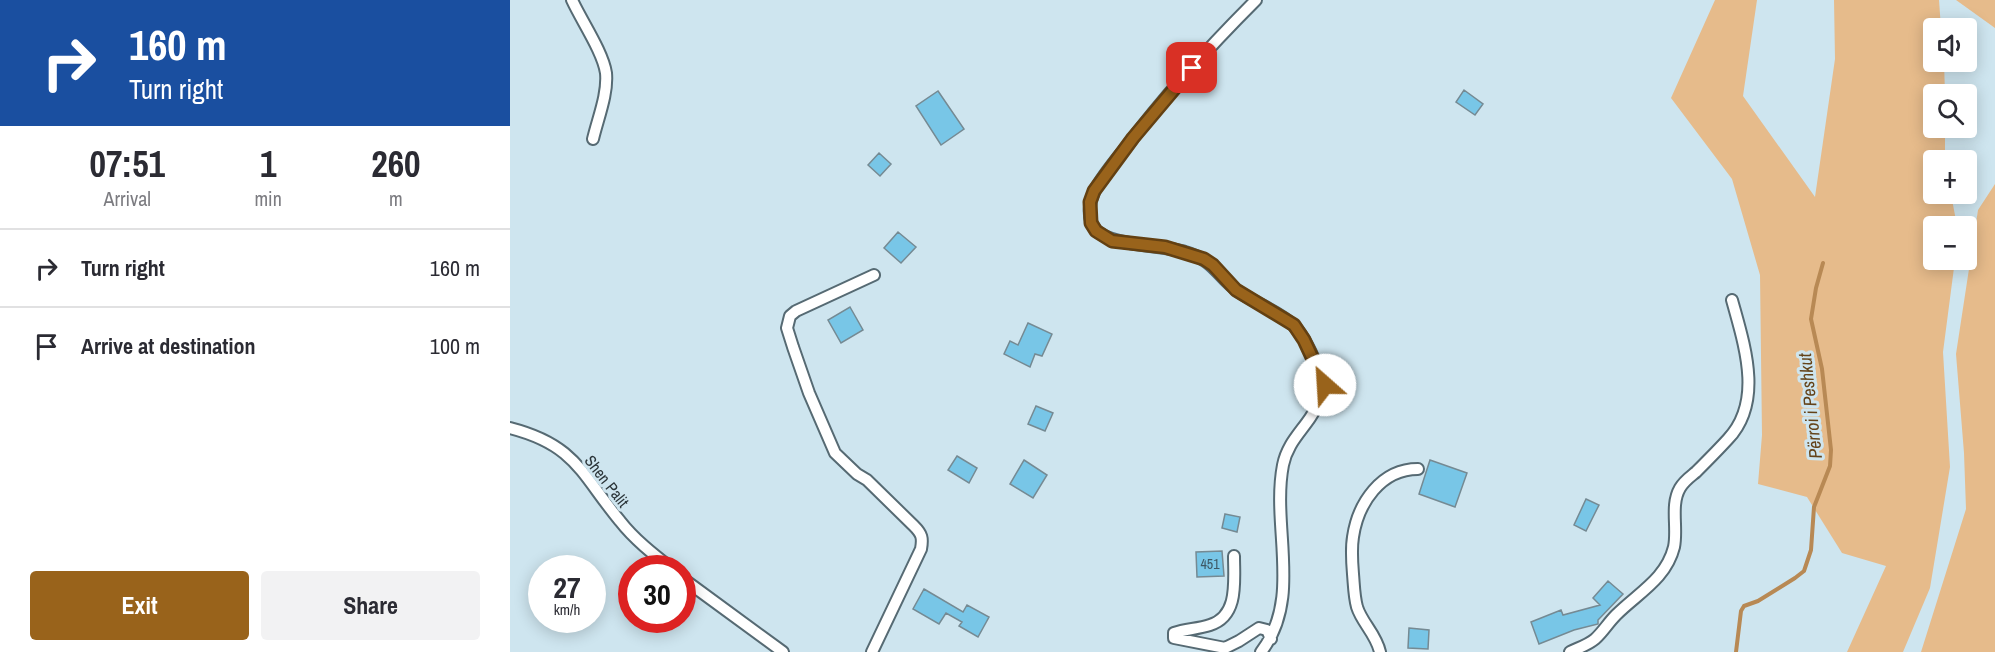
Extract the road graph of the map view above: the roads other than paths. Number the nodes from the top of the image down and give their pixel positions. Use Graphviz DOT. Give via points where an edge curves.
graph roads {
  1 [pos="572,0"];
  2 [pos="1256,0"];
  3 [pos="593,139"];
  4 [pos="874,275"];
  5 [pos="1732,300"];
  6 [pos="510,428"];
  7 [pos="1418,469"];
  8 [pos="657,555"];
  9 [pos="1234,556"];
  10 [pos="696,588"];
  11 [pos="1271,639"];
  12 [pos="783,652"];
  13 [pos="872,652"];
  14 [pos="1261,652"];
  15 [pos="1380,652"];
  16 [pos="1570,652"];
  1 -- 3 [label="street" via="606,72"];
  2 -- 11 [label="street" via="1189,70 1133,138 1094,191 1089,213 1096,231 1112,241 1165,247 1213,265 1236,290 1294,325 1325,385 1284,463 1279,504 1282,597"];
  4 -- 13 [label="street" via="796,311 787,328 835,453 914,525 923,539"];
  5 -- 16 [label="street" via="1749,373 1748,403 1742,421 1678,490 1675,543 1663,571 1594,640"];
  6 -- 8 [label="street, Shen Palit" via="549,441 567,454 620,522"];
  7 -- 15 [label="street" via="1404,469 1373,490 1363,504 1353,536 1355,602"];
  9 -- 11 [label="street" via="1232,605 1228,613 1221,621 1182,629 1174,633 1174,638 1225,648 1259,628 1267,630"];
  10 -- 12 [label="street"];
  11 -- 14 [label="street"];
}
